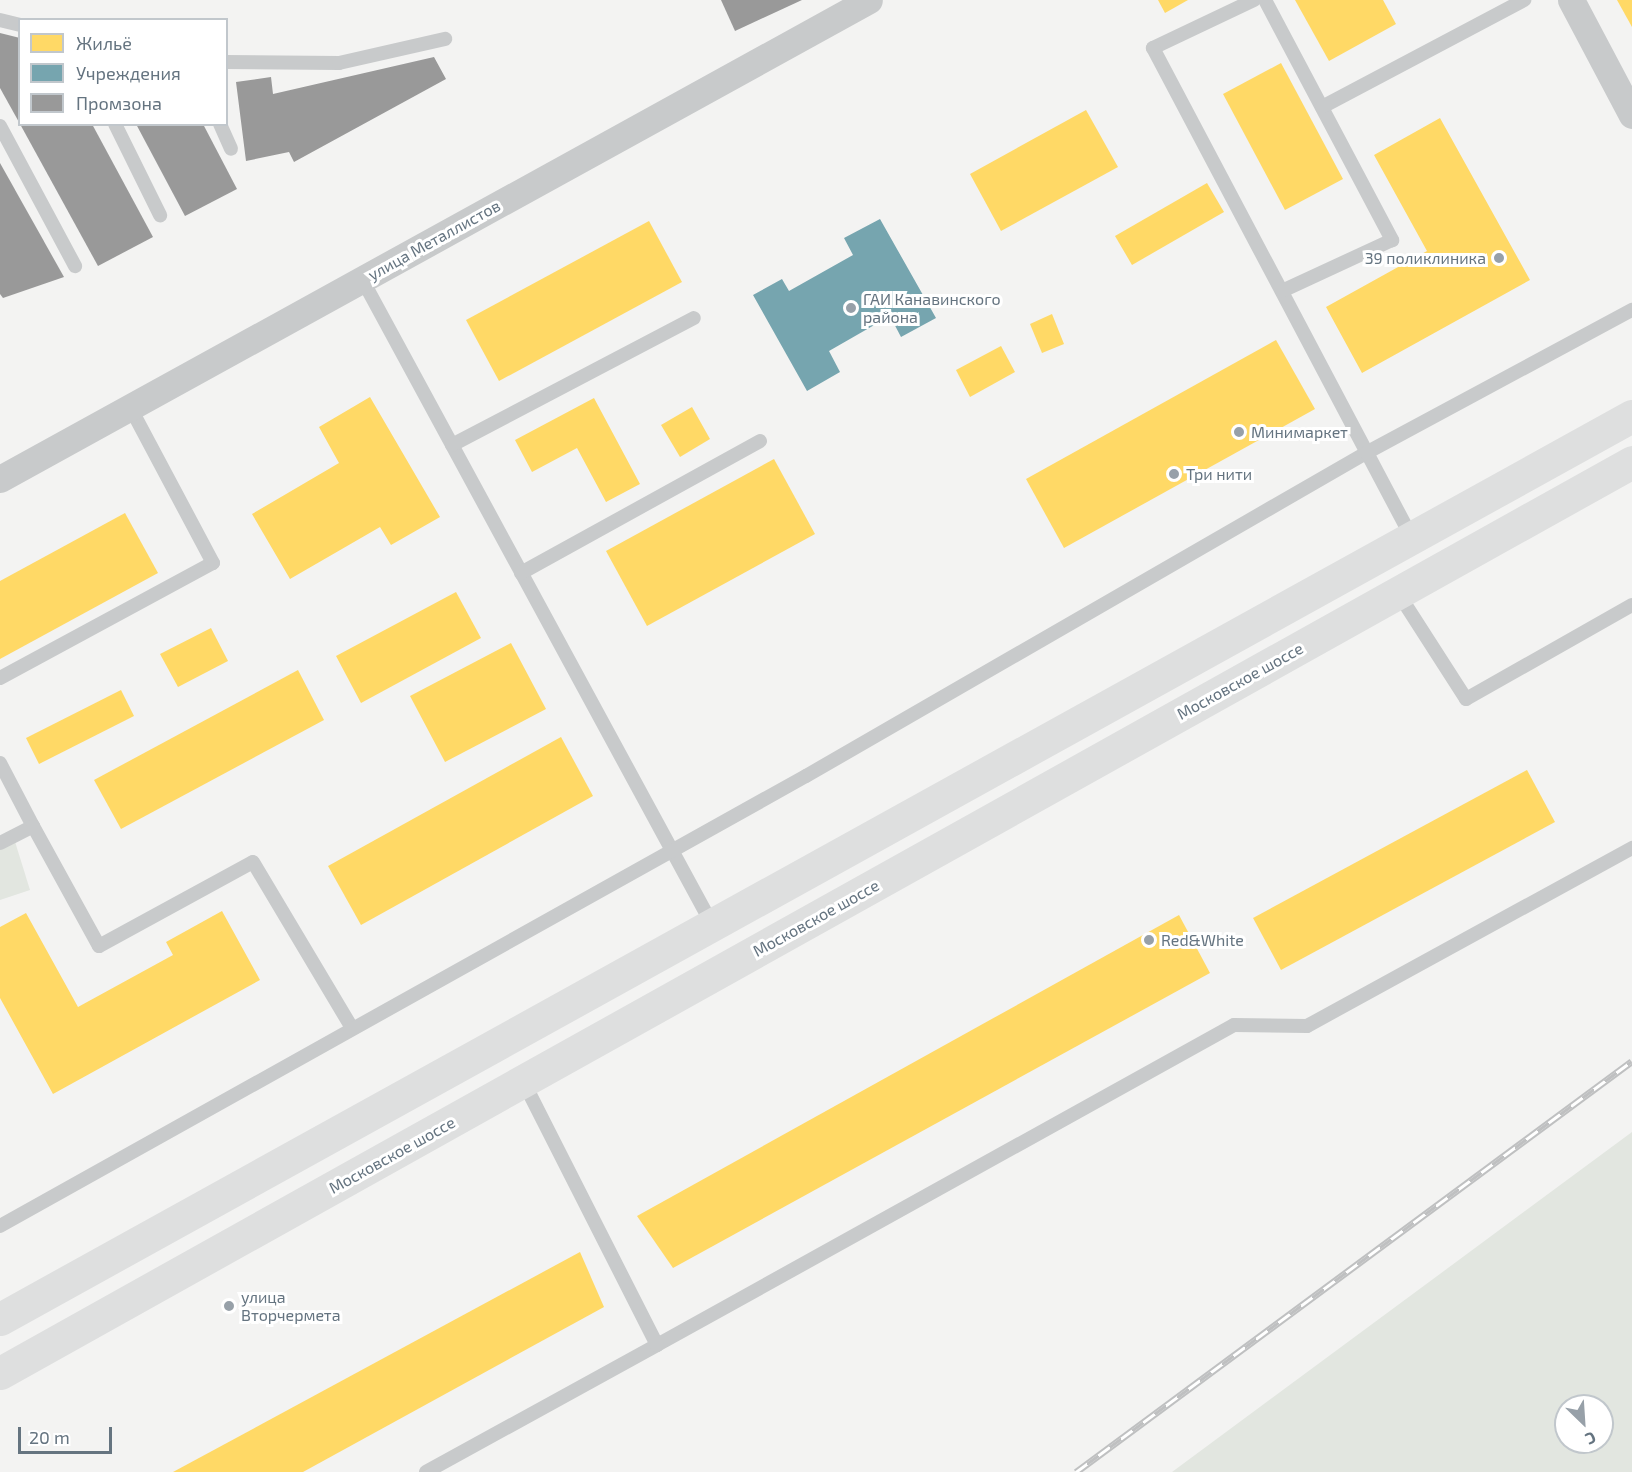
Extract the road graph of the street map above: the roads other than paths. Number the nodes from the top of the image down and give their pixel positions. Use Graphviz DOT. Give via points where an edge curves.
graph roads {
  1 [pos="869,0"];
  2 [pos="1254,0"];
  3 [pos="1264,0"];
  4 [pos="1524,0"];
  5 [pos="1571,0"];
  6 [pos="0,20"];
  7 [pos="18,24"];
  8 [pos="445,39"];
  9 [pos="228,62"];
  10 [pos="1322,107"];
  11 [pos="1632,115"];
  12 [pos="0,126"];
  13 [pos="116,126"];
  14 [pos="221,126"];
  15 [pos="231,149"];
  16 [pos="160,215"];
  17 [pos="75,266"];
  18 [pos="362,279"];
  19 [pos="1282,291"];
  20 [pos="1632,310"];
  21 [pos="694,318"];
  22 [pos="130,407"];
  23 [pos="1632,417"];
  24 [pos="760,441"];
  25 [pos="452,445"];
  26 [pos="1366,453"];
  27 [pos="1632,462"];
  28 [pos="0,479"];
  29 [pos="1412,538"];
  30 [pos="521,573"];
  31 [pos="1398,593"];
  32 [pos="1632,605"];
  33 [pos="0,678"];
  34 [pos="0,763"];
  35 [pos="33,826"];
  36 [pos="0,843"];
  37 [pos="1632,848"];
  38 [pos="672,850"];
  39 [pos="713,926"];
  40 [pos="352,1028"];
  41 [pos="524,1081"];
  42 [pos="0,1226"];
  43 [pos="0,1319"];
  44 [pos="657,1345"];
  45 [pos="0,1373"];
  46 [pos="426,1472"];
  1 -- 18 [label="street, улица Металлистов"];
  2 -- 19 [label="lane" via="1153,48"];
  3 -- 10 [label="lane"];
  4 -- 10 [label="lane"];
  5 -- 11 [label="street"];
  6 -- 7 [label="lane"];
  8 -- 9 [label="lane" via="339,63"];
  10 -- 19 [label="lane" via="1392,240"];
  12 -- 17 [label="lane"];
  13 -- 16 [label="lane"];
  14 -- 15 [label="lane"];
  18 -- 22 [label="street, улица Металлистов"];
  18 -- 25 [label="lane"];
  19 -- 26 [label="lane"];
  20 -- 26 [label="lane"];
  21 -- 25 [label="lane"];
  22 -- 28 [label="street, улица Металлистов"];
  22 -- 33 [label="lane" via="213,563"];
  23 -- 29 [label="main road"];
  24 -- 30 [label="lane"];
  25 -- 30 [label="lane"];
  26 -- 29 [label="lane"];
  26 -- 38 [label="lane"];
  27 -- 31 [label="main road, Московское шоссе"];
  29 -- 39 [label="main road"];
  30 -- 38 [label="lane"];
  31 -- 32 [label="lane" via="1466,699"];
  31 -- 41 [label="main road, Московское шоссе"];
  34 -- 35 [label="lane"];
  35 -- 36 [label="lane"];
  35 -- 40 [label="lane" via="99,946 253,862"];
  37 -- 44 [label="lane" via="1307,1026 1234,1025"];
  38 -- 39 [label="lane"];
  38 -- 40 [label="lane"];
  39 -- 43 [label="main road"];
  40 -- 42 [label="lane"];
  41 -- 44 [label="lane"];
  41 -- 45 [label="main road, Московское шоссе"];
  44 -- 46 [label="lane"];
}
